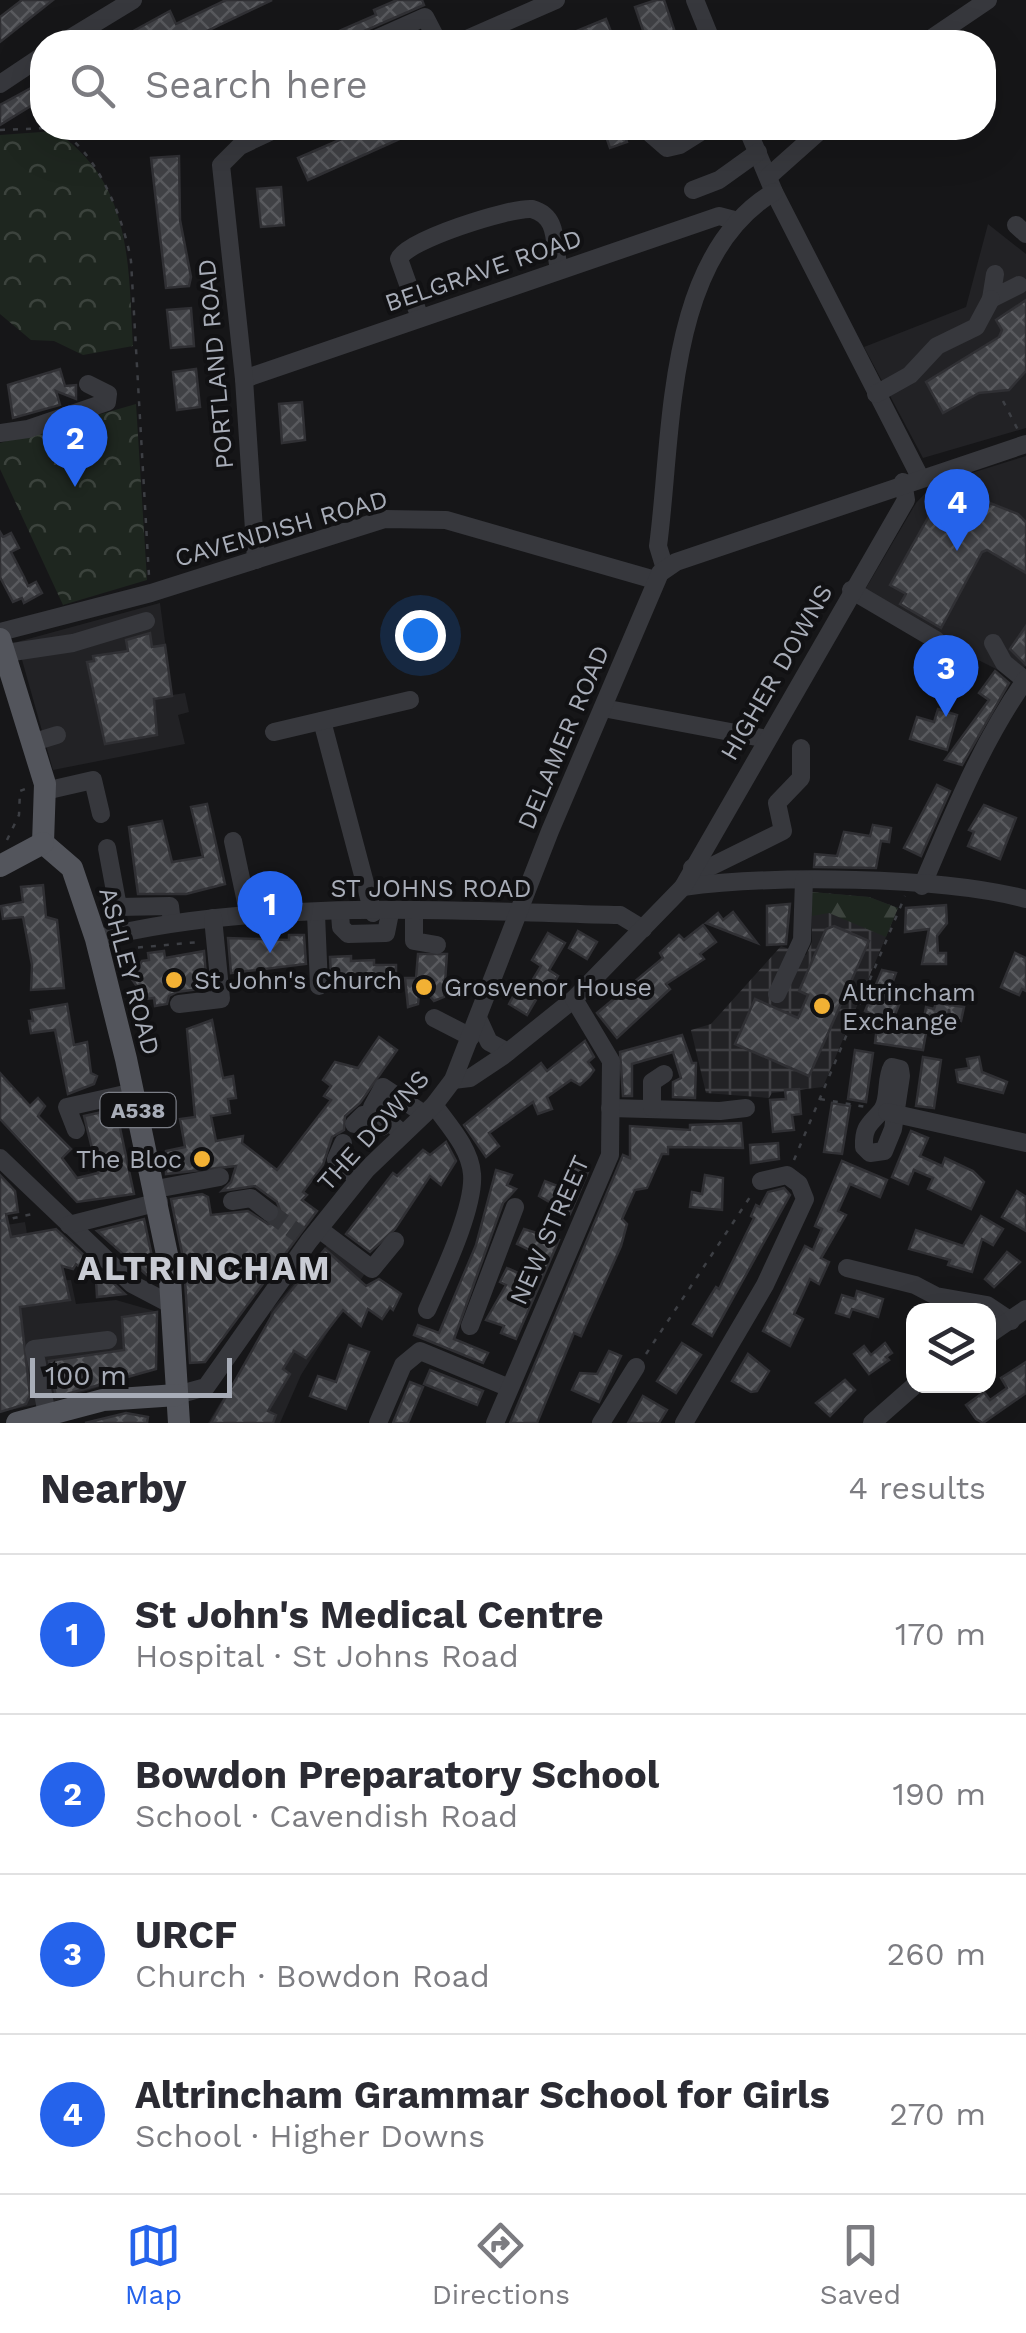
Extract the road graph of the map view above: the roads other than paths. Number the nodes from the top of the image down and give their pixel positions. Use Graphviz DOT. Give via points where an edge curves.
graph roads {
  1 [pos="133,0"];
  2 [pos="556,0"];
  3 [pos="695,0"];
  4 [pos="988,0"];
  5 [pos="84,30"];
  6 [pos="397,30"];
  7 [pos="432,30"];
  8 [pos="487,30"];
  9 [pos="707,30"];
  10 [pos="944,30"];
  11 [pos="30,64"];
  12 [pos="0,84"];
  13 [pos="253,140"];
  14 [pos="658,140"];
  15 [pos="690,140"];
  16 [pos="753,140"];
  17 [pos="813,140"];
  18 [pos="758,152"];
  19 [pos="771,184"];
  20 [pos="692,190"];
  21 [pos="738,221"];
  22 [pos="559,269"];
  23 [pos="995,274"];
  24 [pos="1019,285"];
  25 [pos="991,299"];
  26 [pos="420,318"];
  27 [pos="244,379"];
  28 [pos="88,384"];
  29 [pos="876,394"];
  30 [pos="0,433"];
  31 [pos="1024,445"];
  32 [pos="912,479"];
  33 [pos="256,560"];
  34 [pos="660,574"];
  35 [pos="851,590"];
  36 [pos="146,621"];
  37 [pos="2,641"];
  38 [pos="993,643"];
  39 [pos="944,650"];
  40 [pos="1026,679"];
  41 [pos="410,700"];
  42 [pos="603,708"];
  43 [pos="322,721"];
  44 [pos="274,732"];
  45 [pos="766,739"];
  46 [pos="801,748"];
  47 [pos="45,788"];
  48 [pos="101,814"];
  49 [pos="778,836"];
  50 [pos="232,842"];
  51 [pos="44,844"];
  52 [pos="107,848"];
  53 [pos="774,855"];
  54 [pos="1,865"];
  55 [pos="692,868"];
  56 [pos="804,880"];
  57 [pos="915,886"];
  58 [pos="683,887"];
  59 [pos="1026,899"];
  60 [pos="520,912"];
  61 [pos="382,913"];
  62 [pos="414,913"];
  63 [pos="316,914"];
  64 [pos="250,916"];
  65 [pos="213,918"];
  66 [pos="172,923"];
  67 [pos="643,929"];
  68 [pos="96,938"];
  69 [pos="437,945"];
  70 [pos="319,986"];
  71 [pos="777,994"];
  72 [pos="574,999"];
  73 [pos="179,1004"];
  74 [pos="434,1018"];
  75 [pos="478,1018"];
  76 [pos="471,1036"];
  77 [pos="508,1052"];
  78 [pos="664,1074"];
  79 [pos="453,1080"];
  80 [pos="134,1092"];
  81 [pos="610,1108"];
  82 [pos="652,1108"];
  83 [pos="746,1108"];
  84 [pos="429,1110"];
  85 [pos="889,1112"];
  86 [pos="354,1124"];
  87 [pos="76,1130"];
  88 [pos="401,1137"];
  89 [pos="343,1143"];
  90 [pos="1026,1143"];
  91 [pos="0,1158"];
  92 [pos="220,1176"];
  93 [pos="358,1179"];
  94 [pos="761,1180"];
  95 [pos="190,1190"];
  96 [pos="158,1196"];
  97 [pos="232,1201"];
  98 [pos="516,1208"];
  99 [pos="269,1212"];
  100 [pos="70,1225"];
  101 [pos="309,1234"];
  102 [pos="395,1240"];
  103 [pos="847,1268"];
  104 [pos="172,1306"];
  105 [pos="427,1310"];
  106 [pos="1018,1315"];
  107 [pos="470,1326"];
  108 [pos="996,1330"];
  109 [pos="108,1340"];
  110 [pos="636,1367"];
  111 [pos="506,1387"];
  112 [pos="906,1393"];
  113 [pos="177,1395"];
  114 [pos="60,1415"];
  115 [pos="17,1423"];
  116 [pos="178,1423"];
  117 [pos="378,1423"];
  118 [pos="495,1423"];
  119 [pos="601,1423"];
  120 [pos="684,1423"];
  121 [pos="872,1423"];
  1 -- 5 [label="street"];
  2 -- 8 [label="street"];
  3 -- 9 [label="street"];
  4 -- 10 [label="street"];
  6 -- 7 [label="street" via="425,18"];
  11 -- 12 [label="street"];
  13 -- 27 [label="street, PORTLAND ROAD" via="221,164"];
  14 -- 15 [label="street" via="667,148"];
  16 -- 18 [label="street"];
  17 -- 19 [label="street, DELAMER ROAD"];
  18 -- 19 [label="street"];
  18 -- 20 [label="street" via="720,180"];
  19 -- 21 [label="street, DELAMER ROAD"];
  19 -- 29 [label="street"];
  21 -- 22 [label="street, BELGRAVE ROAD" via="718,216"];
  21 -- 34 [label="street, DELAMER ROAD" via="694,304 678,358"];
  22 -- 26 [label="street, BELGRAVE ROAD"];
  22 -- 26 [label="street" via="553,223 532,208 420,240 398,259"];
  23 -- 25 [label="street"];
  24 -- 25 [label="street"];
  25 -- 29 [label="street" via="976,327 936,346 910,375"];
  26 -- 27 [label="street, BELGRAVE ROAD"];
  27 -- 33 [label="street, PORTLAND ROAD"];
  28 -- 30 [label="street" via="108,394 107,402"];
  29 -- 32 [label="street"];
  31 -- 32 [label="street"];
  32 -- 34 [label="street"];
  32 -- 35 [label="street, HIGHER DOWNS"];
  33 -- 34 [label="street, CAVENDISH ROAD" via="355,527 406,518 446,520"];
  33 -- 37 [label="street, CAVENDISH ROAD"];
  34 -- 42 [label="street, DELAMER ROAD"];
  35 -- 39 [label="street"];
  35 -- 45 [label="street, HIGHER DOWNS"];
  36 -- 37 [label="street" via="73,643"];
  37 -- 47 [label="main road" via="46,738"];
  38 -- 40 [label="street" via="1004,663"];
  40 -- 57 [label="street" via="990,734"];
  41 -- 43 [label="street"];
  42 -- 45 [label="street"];
  42 -- 60 [label="street, DELAMER ROAD"];
  43 -- 44 [label="street"];
  43 -- 61 [label="street"];
  45 -- 55 [label="street, HIGHER DOWNS"];
  46 -- 49 [label="street" via="801,778 778,798 784,825"];
  47 -- 48 [label="street" via="93,780"];
  47 -- 51 [label="main road"];
  49 -- 53 [label="street"];
  49 -- 55 [label="street" via="710,867"];
  50 -- 64 [label="street"];
  51 -- 54 [label="main road"];
  51 -- 68 [label="main road, ASHLEY ROAD / A538" via="72,868"];
  52 -- 66 [label="street" via="118,907 170,906"];
  55 -- 58 [label="street, HIGHER DOWNS"];
  56 -- 57 [label="street"];
  56 -- 58 [label="street"];
  56 -- 71 [label="street" via="802,940"];
  57 -- 59 [label="street"];
  58 -- 67 [label="street, THE DOWNS"];
  60 -- 62 [label="street, ST JOHNS ROAD"];
  60 -- 67 [label="street, ST JOHNS ROAD" via="620,914"];
  60 -- 75 [label="street, DELAMER ROAD"];
  61 -- 62 [label="street, ST JOHNS ROAD"];
  61 -- 63 [label="street, ST JOHNS ROAD" via="386,933 367,934 344,930 340,914"];
  62 -- 69 [label="street" via="414,941"];
  63 -- 64 [label="street, ST JOHNS ROAD"];
  63 -- 70 [label="street"];
  64 -- 65 [label="street, ST JOHNS ROAD"];
  65 -- 66 [label="street, ST JOHNS ROAD"];
  65 -- 73 [label="street" via="221,998"];
  66 -- 68 [label="street, ST JOHNS ROAD"];
  67 -- 72 [label="street, THE DOWNS"];
  68 -- 80 [label="main road, ASHLEY ROAD / A538"];
  72 -- 77 [label="street, THE DOWNS"];
  72 -- 81 [label="street, NEW STREET" via="611,1061"];
  74 -- 76 [label="street"];
  75 -- 76 [label="street, DELAMER ROAD"];
  75 -- 77 [label="street" via="490,1042"];
  76 -- 79 [label="street, DELAMER ROAD"];
  77 -- 79 [label="street, THE DOWNS" via="470,1078"];
  78 -- 82 [label="street" via="652,1082"];
  79 -- 84 [label="street, THE DOWNS"];
  80 -- 87 [label="street" via="67,1107"];
  80 -- 96 [label="main road, ASHLEY ROAD / A538"];
  81 -- 82 [label="street"];
  81 -- 111 [label="street, NEW STREET" via="610,1154"];
  82 -- 83 [label="street"];
  84 -- 88 [label="street, THE DOWNS"];
  84 -- 88 [label="street" via="383,1088 372,1106"];
  84 -- 105 [label="street" via="463,1145 473,1177 456,1245"];
  85 -- 90 [label="street"];
  86 -- 88 [label="street" via="366,1115"];
  88 -- 93 [label="street, THE DOWNS"];
  89 -- 93 [label="street" via="336,1159"];
  91 -- 100 [label="street"];
  92 -- 96 [label="street"];
  93 -- 101 [label="street, THE DOWNS"];
  94 -- 120 [label="street" via="787,1176 805,1199 765,1285"];
  95 -- 96 [label="street"];
  96 -- 100 [label="street"];
  96 -- 104 [label="main road, ASHLEY ROAD / A538"];
  97 -- 99 [label="street" via="251,1198"];
  98 -- 107 [label="street" via="488,1258"];
  100 -- 104 [label="street" via="132,1284"];
  101 -- 102 [label="street" via="368,1275"];
  101 -- 113 [label="street, THE DOWNS" via="206,1387"];
  103 -- 106 [label="street"];
  104 -- 113 [label="main road, ASHLEY ROAD / A538"];
  106 -- 108 [label="street"];
  109 -- 114 [label="street" via="34,1349"];
  110 -- 119 [label="street"];
  111 -- 117 [label="street" via="420,1351 403,1365"];
  111 -- 118 [label="street, NEW STREET"];
  112 -- 121 [label="street"];
  113 -- 114 [label="main road" via="103,1400"];
  113 -- 116 [label="main road, ASHLEY ROAD"];
  114 -- 115 [label="main road"];
}
